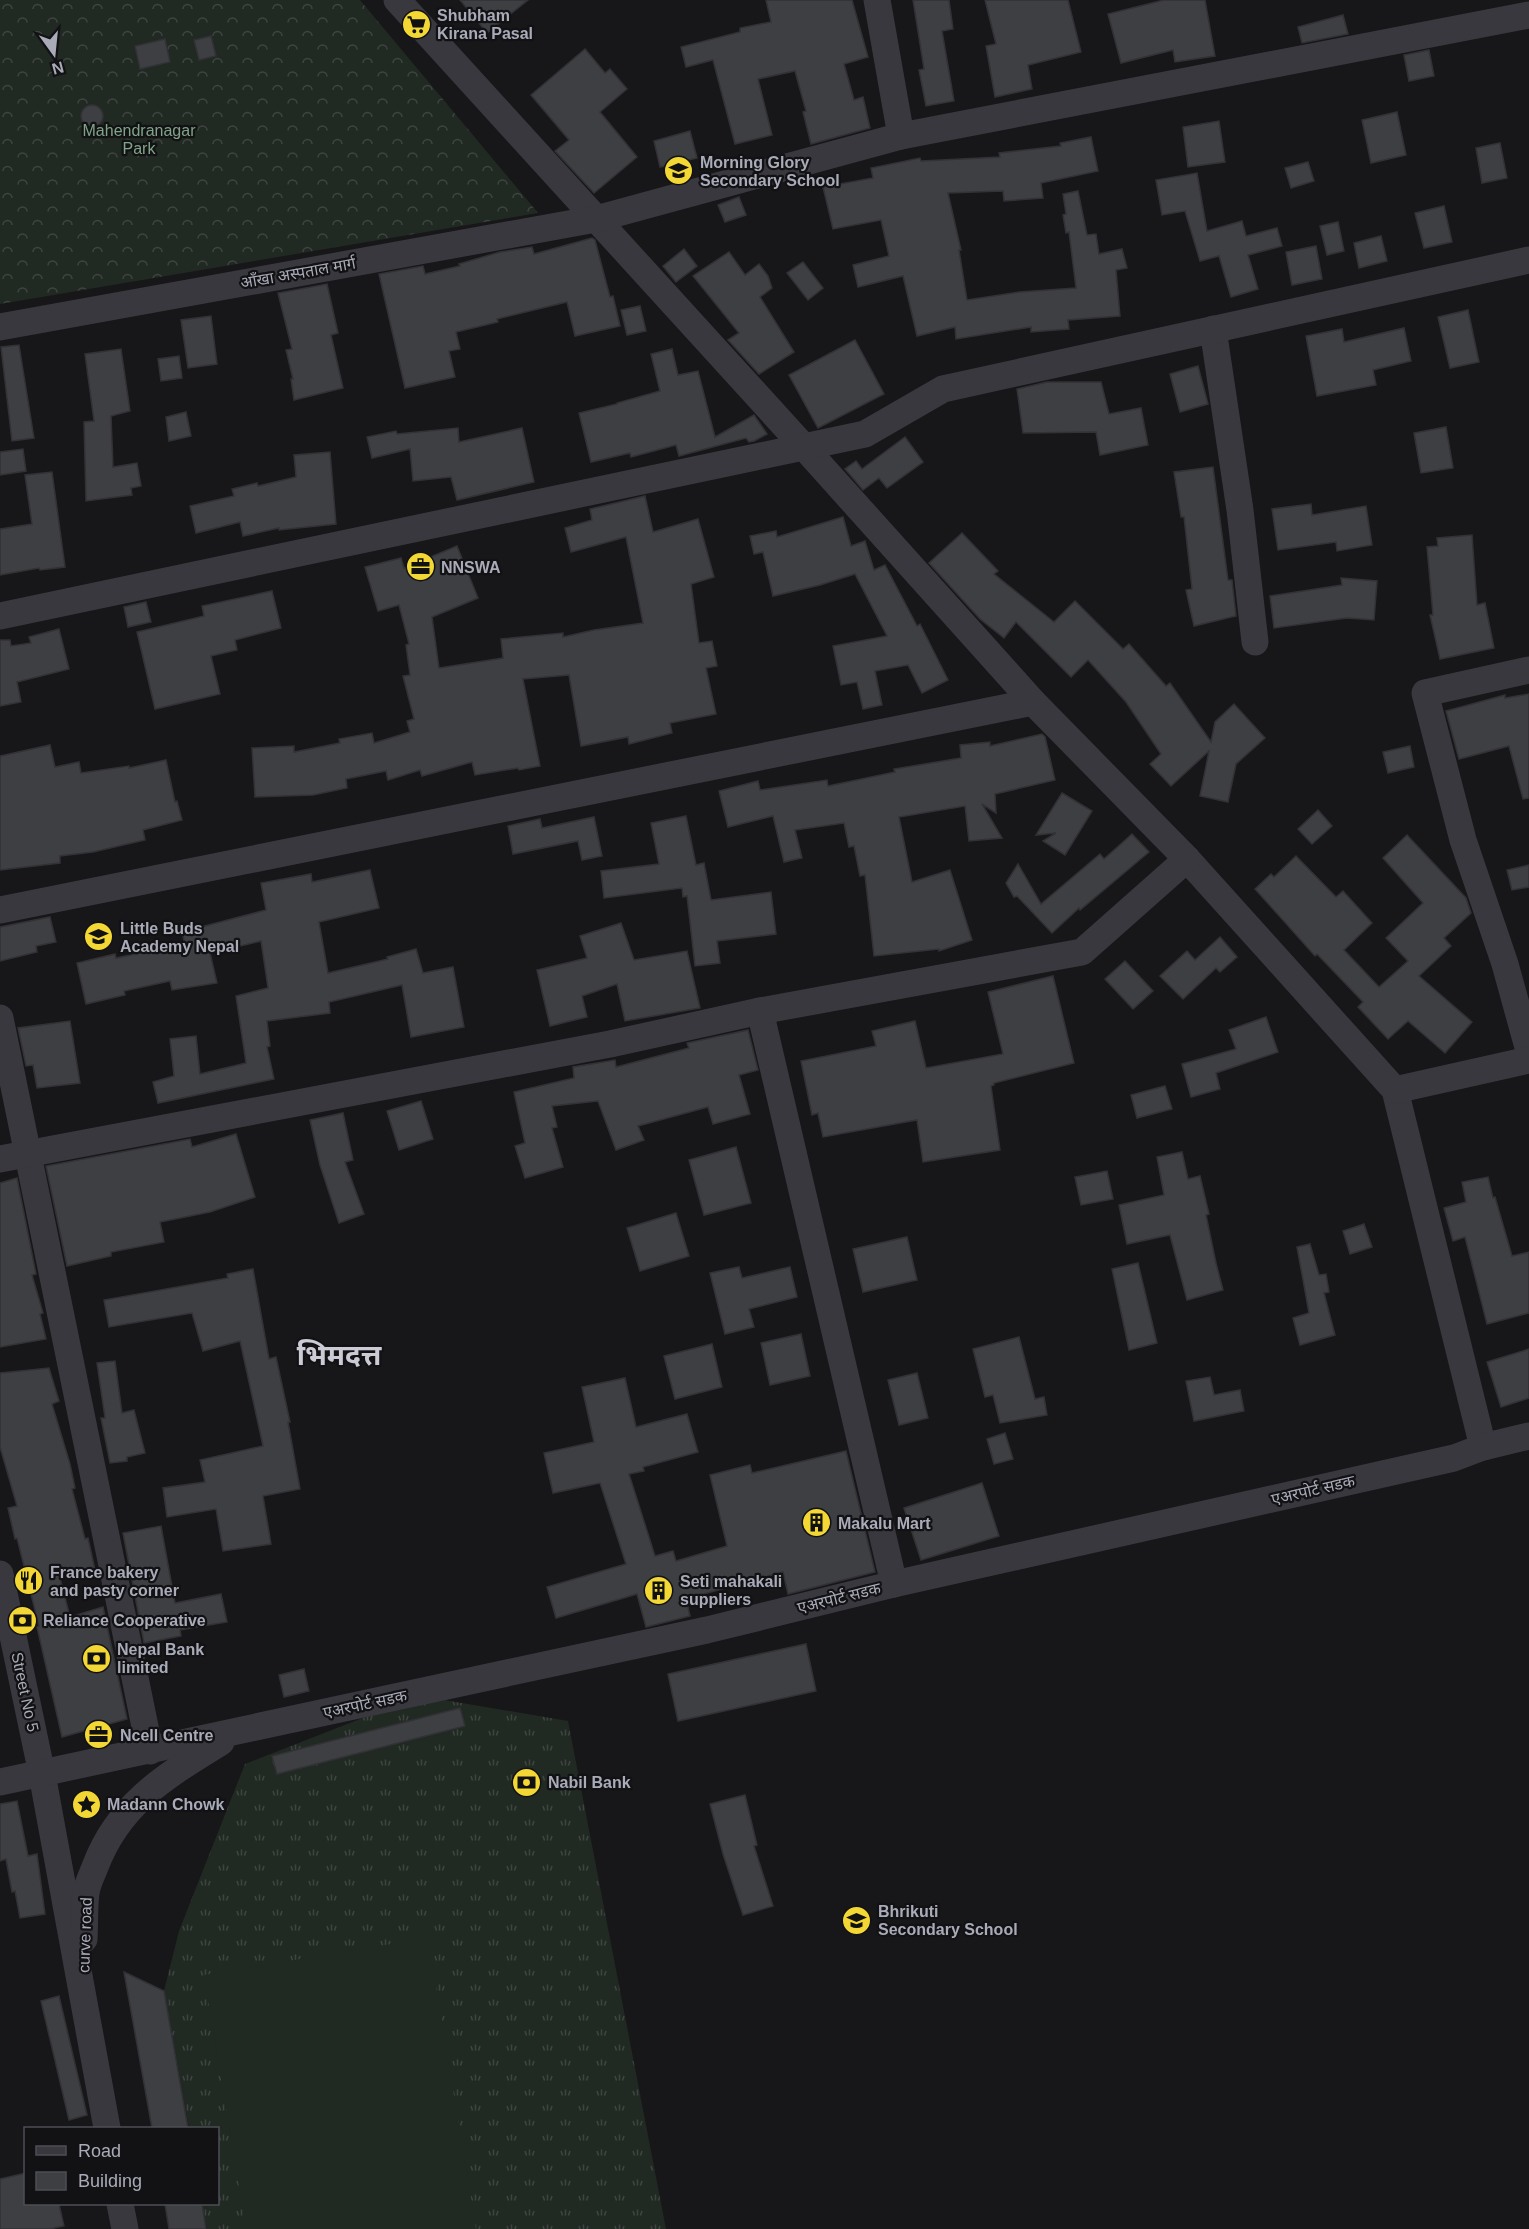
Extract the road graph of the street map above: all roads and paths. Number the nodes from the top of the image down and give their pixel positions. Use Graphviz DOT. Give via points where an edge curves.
graph roads {
  1 [pos="397,0"];
  2 [pos="877,0"];
  3 [pos="1529,15"];
  4 [pos="901,136"];
  5 [pos="596,219"];
  6 [pos="1529,260"];
  7 [pos="0,327"];
  8 [pos="1213,329"];
  9 [pos="804,447"];
  10 [pos="0,616"];
  11 [pos="1255,642"];
  12 [pos="1529,670"];
  13 [pos="1033,702"];
  14 [pos="1186,859"];
  15 [pos="0,910"];
  16 [pos="760,1011"];
  17 [pos="0,1018"];
  18 [pos="1529,1051"];
  19 [pos="1529,1060"];
  20 [pos="1395,1090"];
  21 [pos="28,1154"];
  22 [pos="0,1159"];
  23 [pos="1529,1436"];
  24 [pos="1483,1447"];
  25 [pos="0,1574"];
  26 [pos="894,1584"];
  27 [pos="237,1732"];
  28 [pos="150,1751"];
  29 [pos="42,1774"];
  30 [pos="0,1782"];
  31 [pos="82,1989"];
  32 [pos="107,2127"];
  33 [pos="120,2205"];
  34 [pos="125,2229"];
  1 -- 5 [label="street"];
  2 -- 4 [label="street"];
  3 -- 4 [label="street, आँखा अस्पताल मार्ग"];
  4 -- 5 [label="street, आँखा अस्पताल मार्ग"];
  5 -- 7 [label="street, आँखा अस्पताल मार्ग"];
  5 -- 9 [label="street"];
  6 -- 8 [label="street"];
  8 -- 9 [label="street" via="943,389 865,434"];
  8 -- 11 [label="street"];
  9 -- 10 [label="street"];
  9 -- 13 [label="street"];
  12 -- 18 [label="street" via="1425,693 1462,840 1505,964"];
  13 -- 14 [label="street"];
  13 -- 15 [label="street"];
  14 -- 16 [label="street" via="1082,952"];
  14 -- 20 [label="street"];
  16 -- 21 [label="street" via="610,1044"];
  16 -- 26 [label="street"];
  17 -- 21 [label="street"];
  19 -- 20 [label="street"];
  20 -- 24 [label="street"];
  21 -- 22 [label="street"];
  21 -- 28 [label="street"];
  23 -- 24 [label="street, एअरपोर्ट सडक"];
  24 -- 26 [label="street, एअरपोर्ट सडक" via="1442,1461"];
  25 -- 29 [label="street, Street No 5"];
  26 -- 27 [label="street, एअरपोर्ट सडक" via="707,1630"];
  27 -- 28 [label="street, एअरपोर्ट सडक"];
  27 -- 31 [label="street, curve road" via="180,1767 138,1799 117,1823 100,1852 86,1891"];
  28 -- 29 [label="street, एअरपोर्ट सडक"];
  29 -- 30 [label="street, एअरपोर्ट सडक"];
  29 -- 31 [label="street, Street No 5"];
  31 -- 32 [label="street"];
  33 -- 34 [label="street"];
}
